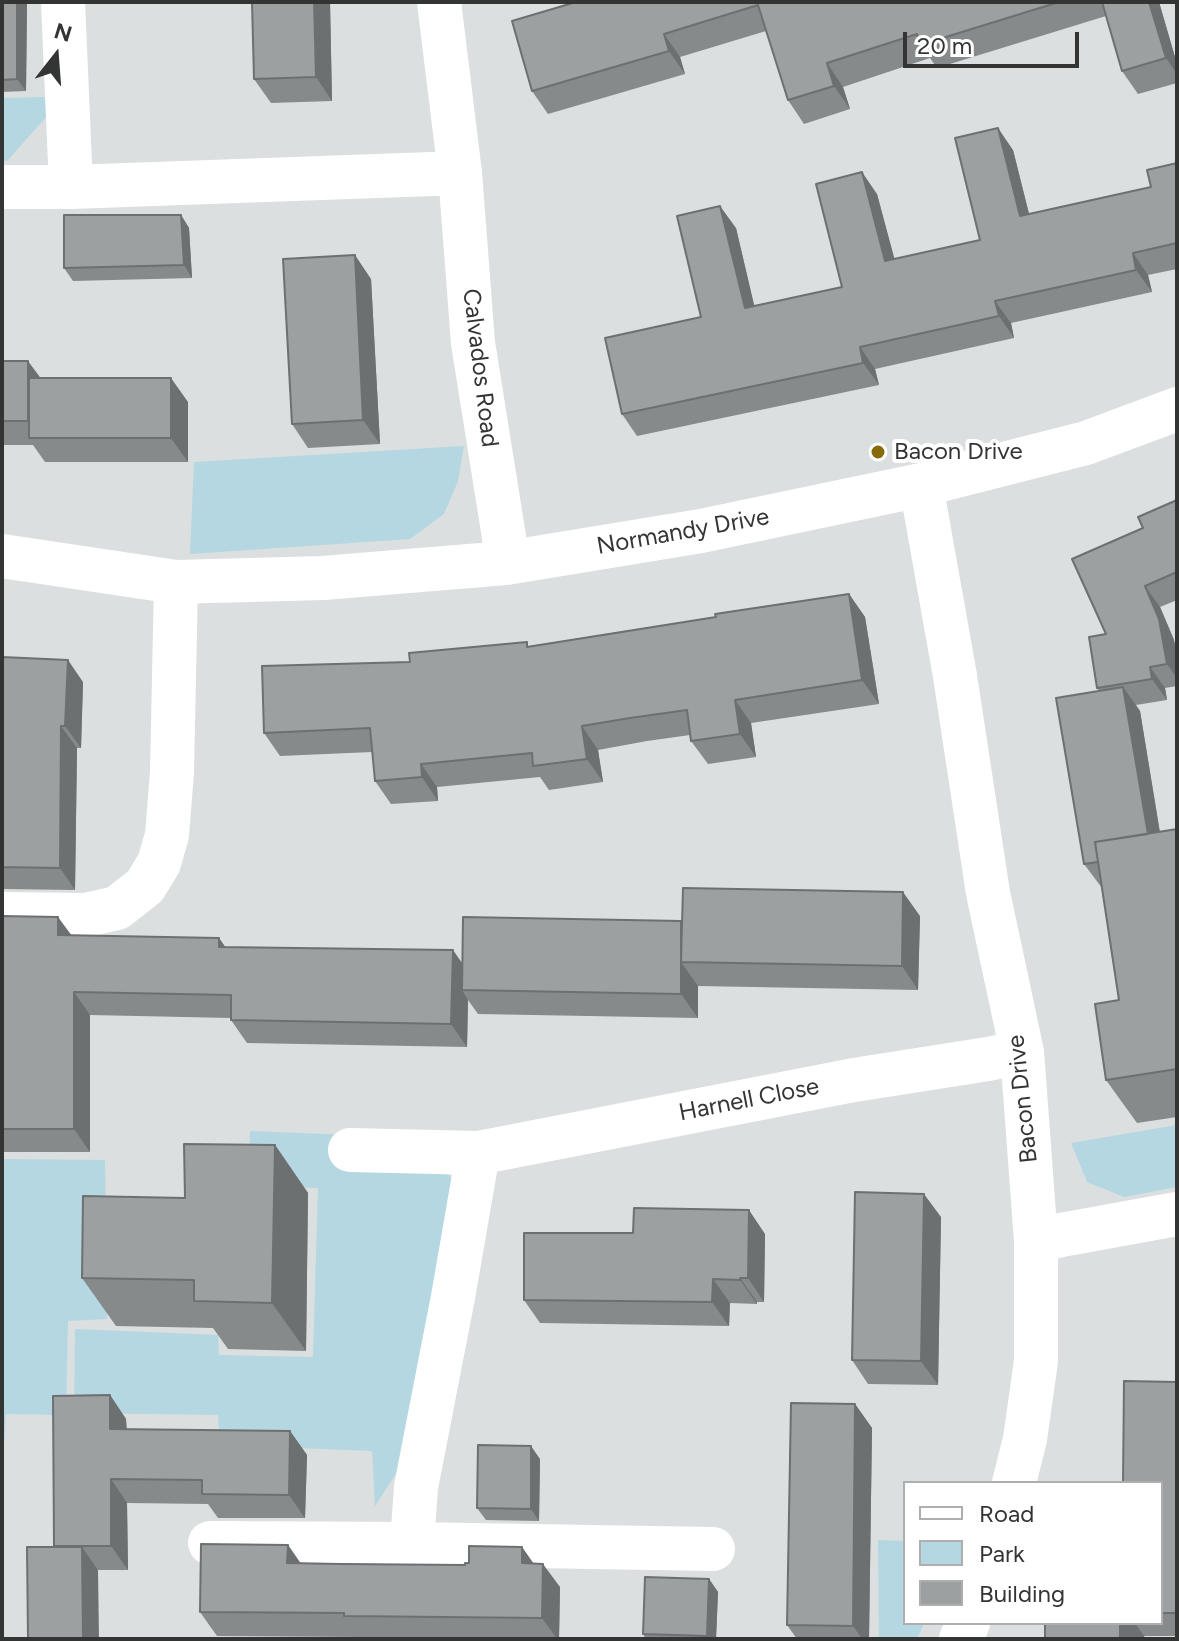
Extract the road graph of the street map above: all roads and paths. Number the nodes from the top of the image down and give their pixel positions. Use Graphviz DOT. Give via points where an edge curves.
graph roads {
  1 [pos="63,2"];
  2 [pos="439,2"];
  3 [pos="460,173"];
  4 [pos="2,187"];
  5 [pos="71,187"];
  6 [pos="1177,409"];
  7 [pos="921,485"];
  8 [pos="2,556"];
  9 [pos="506,563"];
  10 [pos="176,582"];
  11 [pos="2,914"];
  12 [pos="1022,1052"];
  13 [pos="350,1150"];
  14 [pos="478,1153"];
  15 [pos="1177,1214"];
  16 [pos="1036,1241"];
  17 [pos="1014,1481"];
  18 [pos="210,1543"];
  19 [pos="412,1544"];
  20 [pos="713,1549"];
  1 -- 5 [label="street"];
  2 -- 3 [label="street, Calvados Road"];
  3 -- 5 [label="street"];
  3 -- 9 [label="street, Calvados Road" via="473,343"];
  4 -- 5 [label="street"];
  6 -- 7 [label="street, Normandy Drive" via="1086,443"];
  7 -- 9 [label="street, Normandy Drive" via="701,531"];
  7 -- 12 [label="street, Bacon Drive" via="988,893"];
  8 -- 10 [label="street, Normandy Drive"];
  9 -- 10 [label="street, Normandy Drive" via="323,578"];
  10 -- 11 [label="street" via="172,772 159,863 145,886 117,908 86,915"];
  12 -- 14 [label="street, Harnell Close"];
  12 -- 16 [label="street, Bacon Drive"];
  13 -- 14 [label="street, Harnell Close"];
  14 -- 19 [label="street" via="416,1487"];
  15 -- 16 [label="street"];
  16 -- 17 [label="street, Bacon Drive" via="1036,1361"];
  18 -- 19 [label="street"];
  19 -- 20 [label="street"];
}
